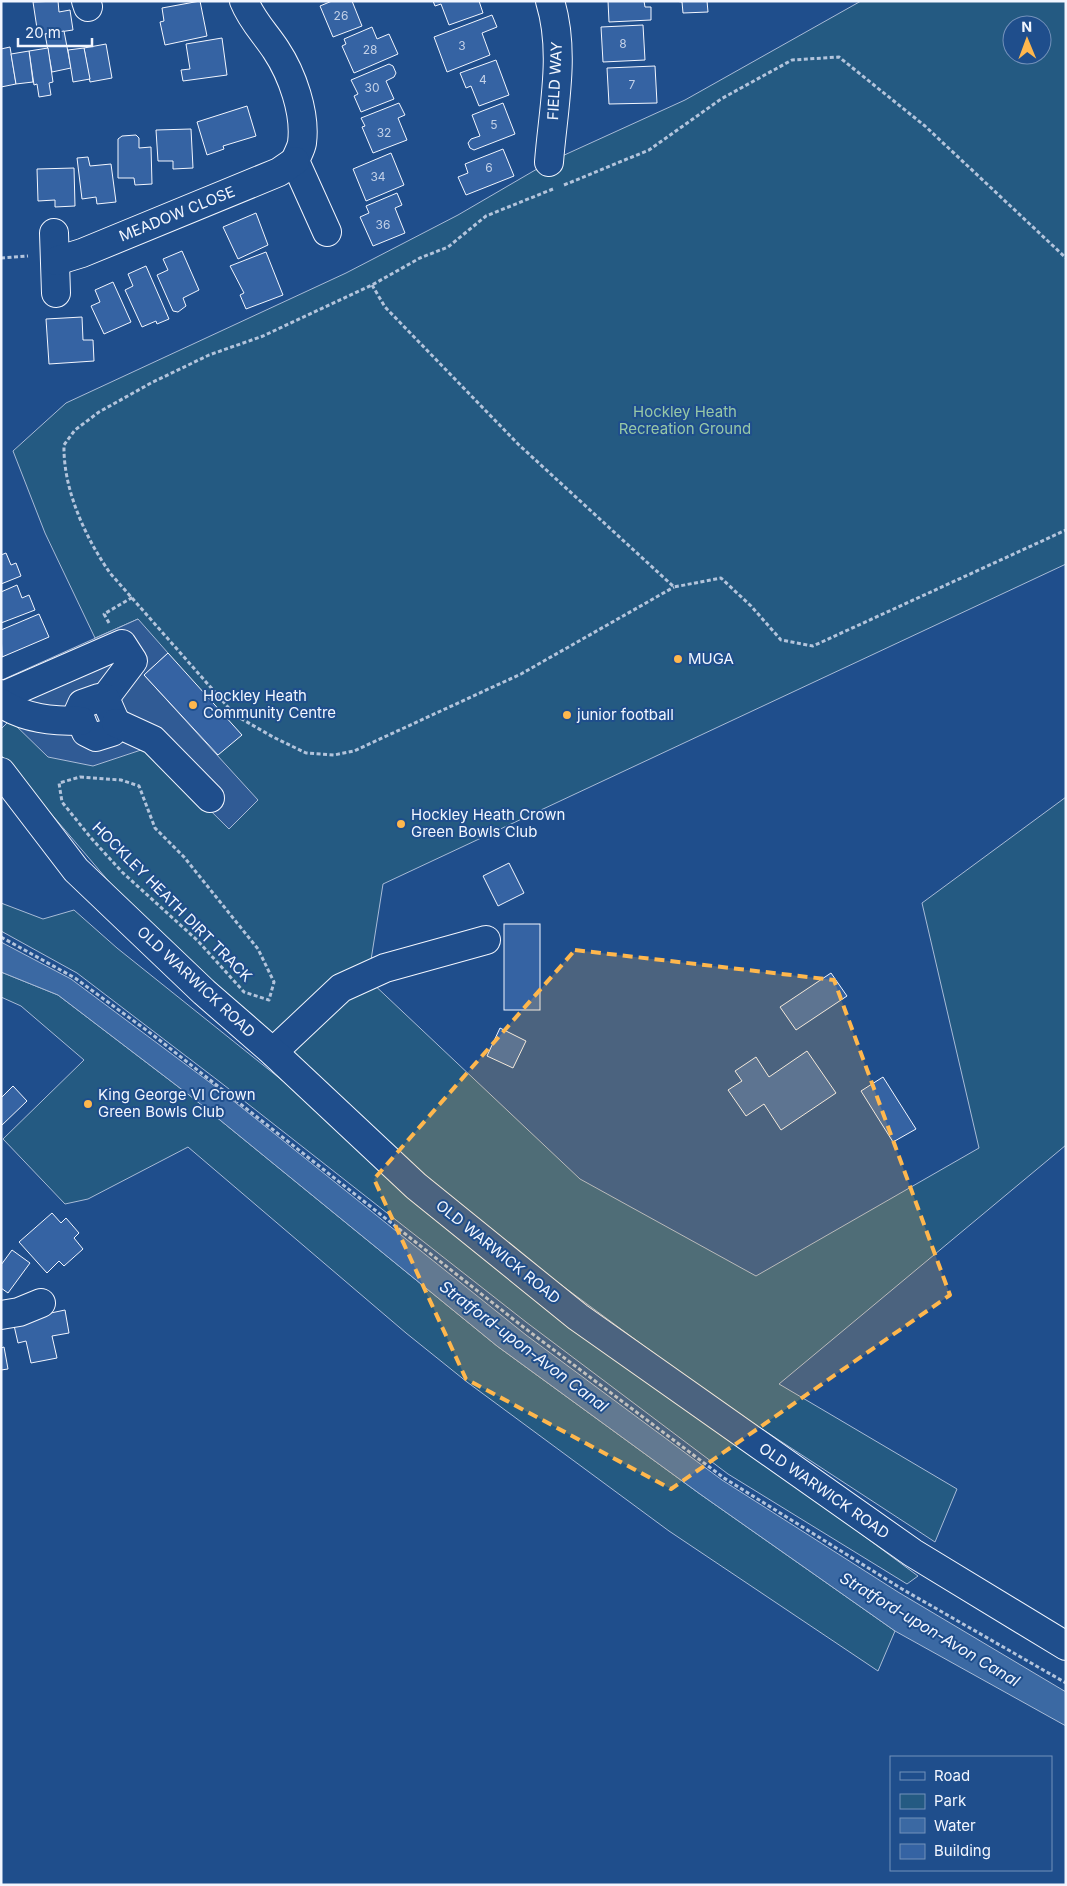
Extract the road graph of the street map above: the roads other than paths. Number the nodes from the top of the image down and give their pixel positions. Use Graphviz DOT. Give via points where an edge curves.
graph roads {
  1 [pos="244,1"];
  2 [pos="550,1"];
  3 [pos="295,161"];
  4 [pos="549,162"];
  5 [pos="327,232"];
  6 [pos="54,233"];
  7 [pos="56,261"];
  8 [pos="56,292"];
  9 [pos="1,694"];
  10 [pos="105,698"];
  11 [pos="1,703"];
  12 [pos="81,721"];
  13 [pos="116,723"];
  14 [pos="1,772"];
  15 [pos="210,798"];
  16 [pos="486,940"];
  17 [pos="272,1052"];
  18 [pos="41,1303"];
  19 [pos="1,1315"];
  20 [pos="1066,1646"];
  1 -- 3 [label="main road" via="251,18 276,50 293,85 302,120 302,144"];
  2 -- 4 [label="main road, FIELD WAY" via="556,22 558,56"];
  3 -- 5 [label="main road"];
  3 -- 7 [label="main road, MEADOW CLOSE" via="279,172"];
  6 -- 7 [label="main road"];
  7 -- 8 [label="main road"];
  9 -- 10 [label="main road" via="122,644 133,661"];
  10 -- 12 [label="main road" via="82,704 78,712"];
  10 -- 13 [label="main road"];
  11 -- 12 [label="main road" via="47,720"];
  12 -- 13 [label="main road" via="86,732 96,737 112,732"];
  13 -- 15 [label="main road" via="153,740"];
  14 -- 17 [label="main road, OLD WARWICK ROAD" via="76,870"];
  16 -- 17 [label="main road" via="385,968 341,988"];
  17 -- 20 [label="main road, OLD WARWICK ROAD" via="416,1186 578,1317 913,1554"];
  18 -- 19 [label="main road"];
}
